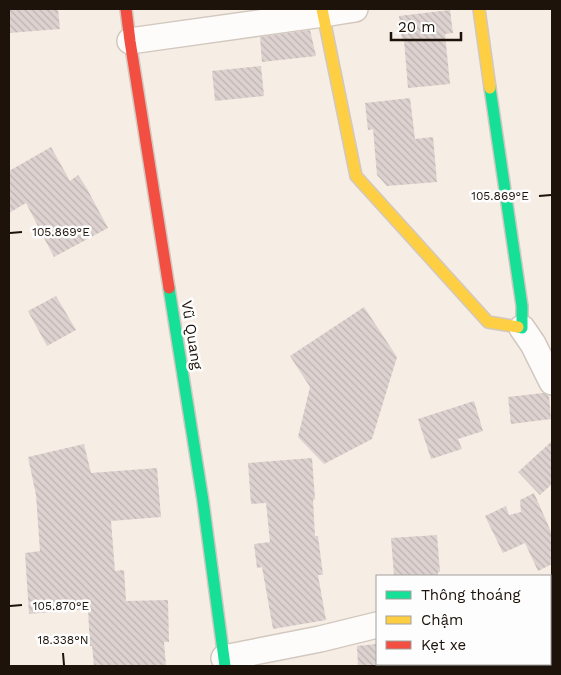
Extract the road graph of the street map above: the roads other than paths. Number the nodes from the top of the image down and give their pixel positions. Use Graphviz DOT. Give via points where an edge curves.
graph roads {
  1 [pos="126,9"];
  2 [pos="355,9"];
  3 [pos="479,9"];
  4 [pos="323,12"];
  5 [pos="130,41"];
  6 [pos="522,328"];
  7 [pos="552,382"];
  8 [pos="376,625"];
  9 [pos="224,662"];
  1 -- 5 [label="street, Vũ Quang"];
  2 -- 4 [label="street"];
  3 -- 6 [label="street" via="522,306"];
  4 -- 5 [label="street"];
  4 -- 6 [label="street" via="356,176 488,322"];
  5 -- 9 [label="street, Vũ Quang" via="202,491"];
  6 -- 7 [label="street"];
  8 -- 9 [label="street"];
}
